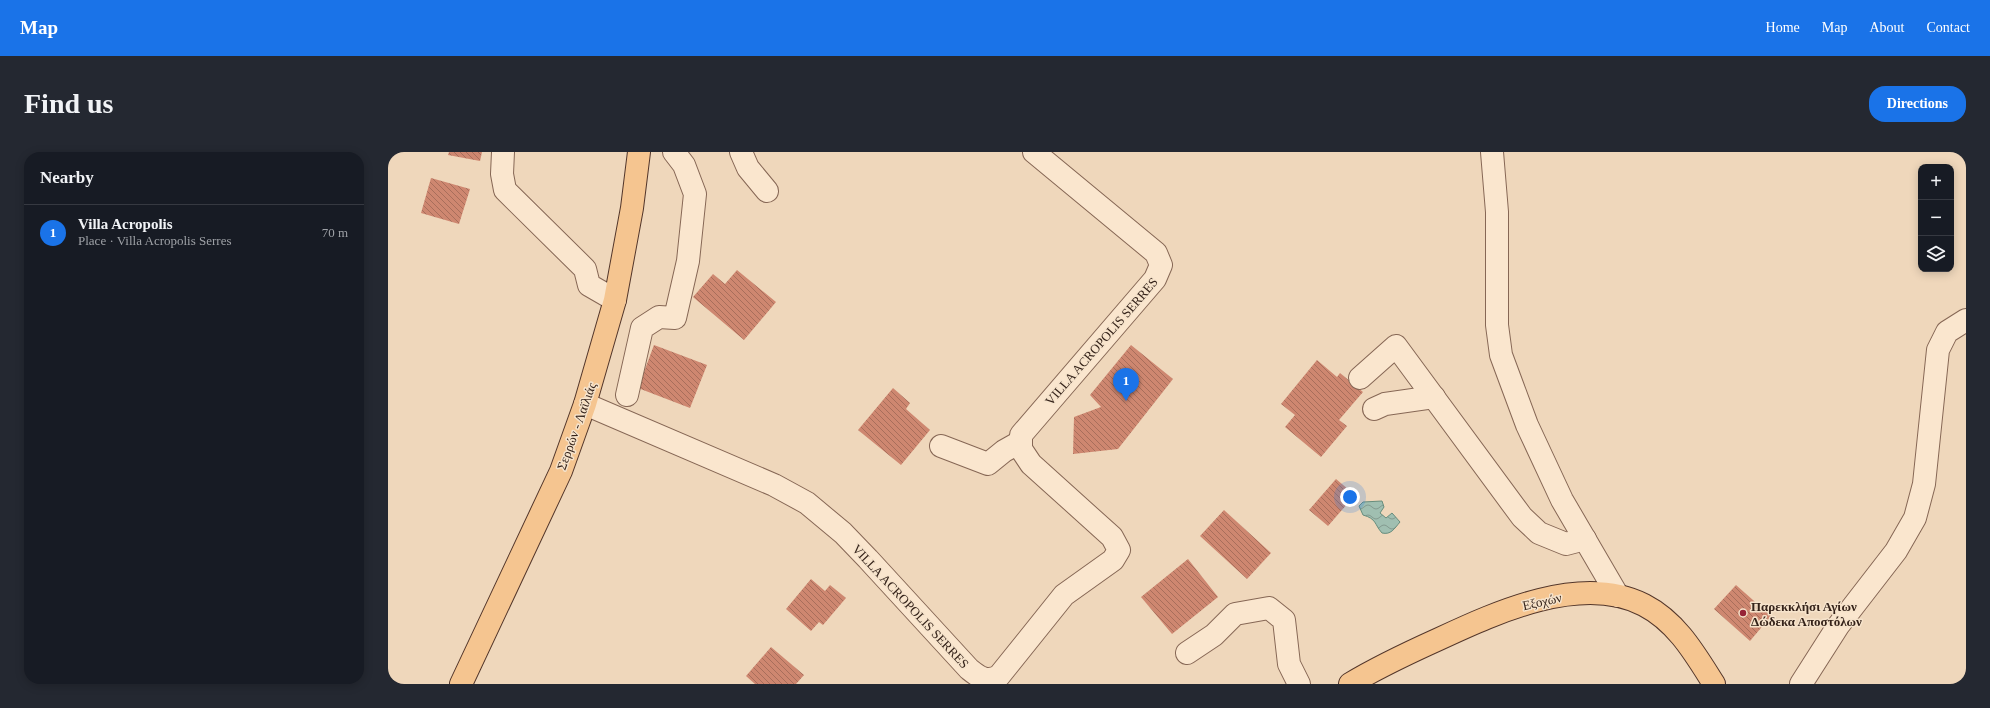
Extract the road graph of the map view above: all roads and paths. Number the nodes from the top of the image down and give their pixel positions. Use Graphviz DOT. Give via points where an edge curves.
graph roads {
  1 [pos="503,152"];
  2 [pos="639,152"];
  3 [pos="674,152"];
  4 [pos="741,152"];
  5 [pos="1034,152"];
  6 [pos="1492,152"];
  7 [pos="767,191"];
  8 [pos="615,300"];
  9 [pos="1966,320"];
  10 [pos="1360,378"];
  11 [pos="628,395"];
  12 [pos="1434,397"];
  13 [pos="585,404"];
  14 [pos="1374,409"];
  15 [pos="1020,442"];
  16 [pos="941,446"];
  17 [pos="1585,539"];
  18 [pos="1618,596"];
  19 [pos="1187,653"];
  20 [pos="461,684"];
  21 [pos="1299,684"];
  22 [pos="1350,684"];
  23 [pos="1714,684"];
  24 [pos="1801,684"];
  1 -- 8 [label="street" via="502,174 505,190 585,269 589,285"];
  2 -- 8 [label="main road, Σερρών - Λαϊλιάς" via="632,208"];
  3 -- 11 [label="street" via="684,165 695,194 688,261 675,318 659,317 642,328"];
  4 -- 7 [label="street" via="748,168"];
  5 -- 15 [label="street, VILLA ACROPOLIS SERRES" via="1156,253 1161,264 1155,279 1025,430"];
  6 -- 17 [label="street" via="1497,212 1497,326 1501,355 1513,390 1544,461 1565,506"];
  8 -- 13 [label="main road, Σερρών - Λαϊλιάς"];
  9 -- 24 [label="street" via="1947,332 1938,350 1924,484 1915,518 1896,551 1838,626"];
  10 -- 12 [label="street" via="1396,346"];
  12 -- 14 [label="street" via="1385,404"];
  12 -- 17 [label="street" via="1522,517 1539,534 1566,544"];
  13 -- 15 [label="street, VILLA ACROPOLIS SERRES" via="774,485 807,503 827,518 863,554 969,669 988,680 1002,674 1064,595 1113,560 1119,550 1104,528 1031,464 1024,456"];
  13 -- 20 [label="main road, Σερρών - Λαϊλιάς" via="561,471"];
  15 -- 16 [label="street" via="988,464"];
  17 -- 18 [label="street"];
  18 -- 22 [label="main road, Εξοχών" via="1591,593 1568,595 1523,605 1490,616 1438,639"];
  18 -- 23 [label="main road, Εξοχών" via="1645,605 1668,622 1694,652"];
  19 -- 21 [label="street" via="1214,635 1235,614 1269,608 1284,620 1289,664"];
}
